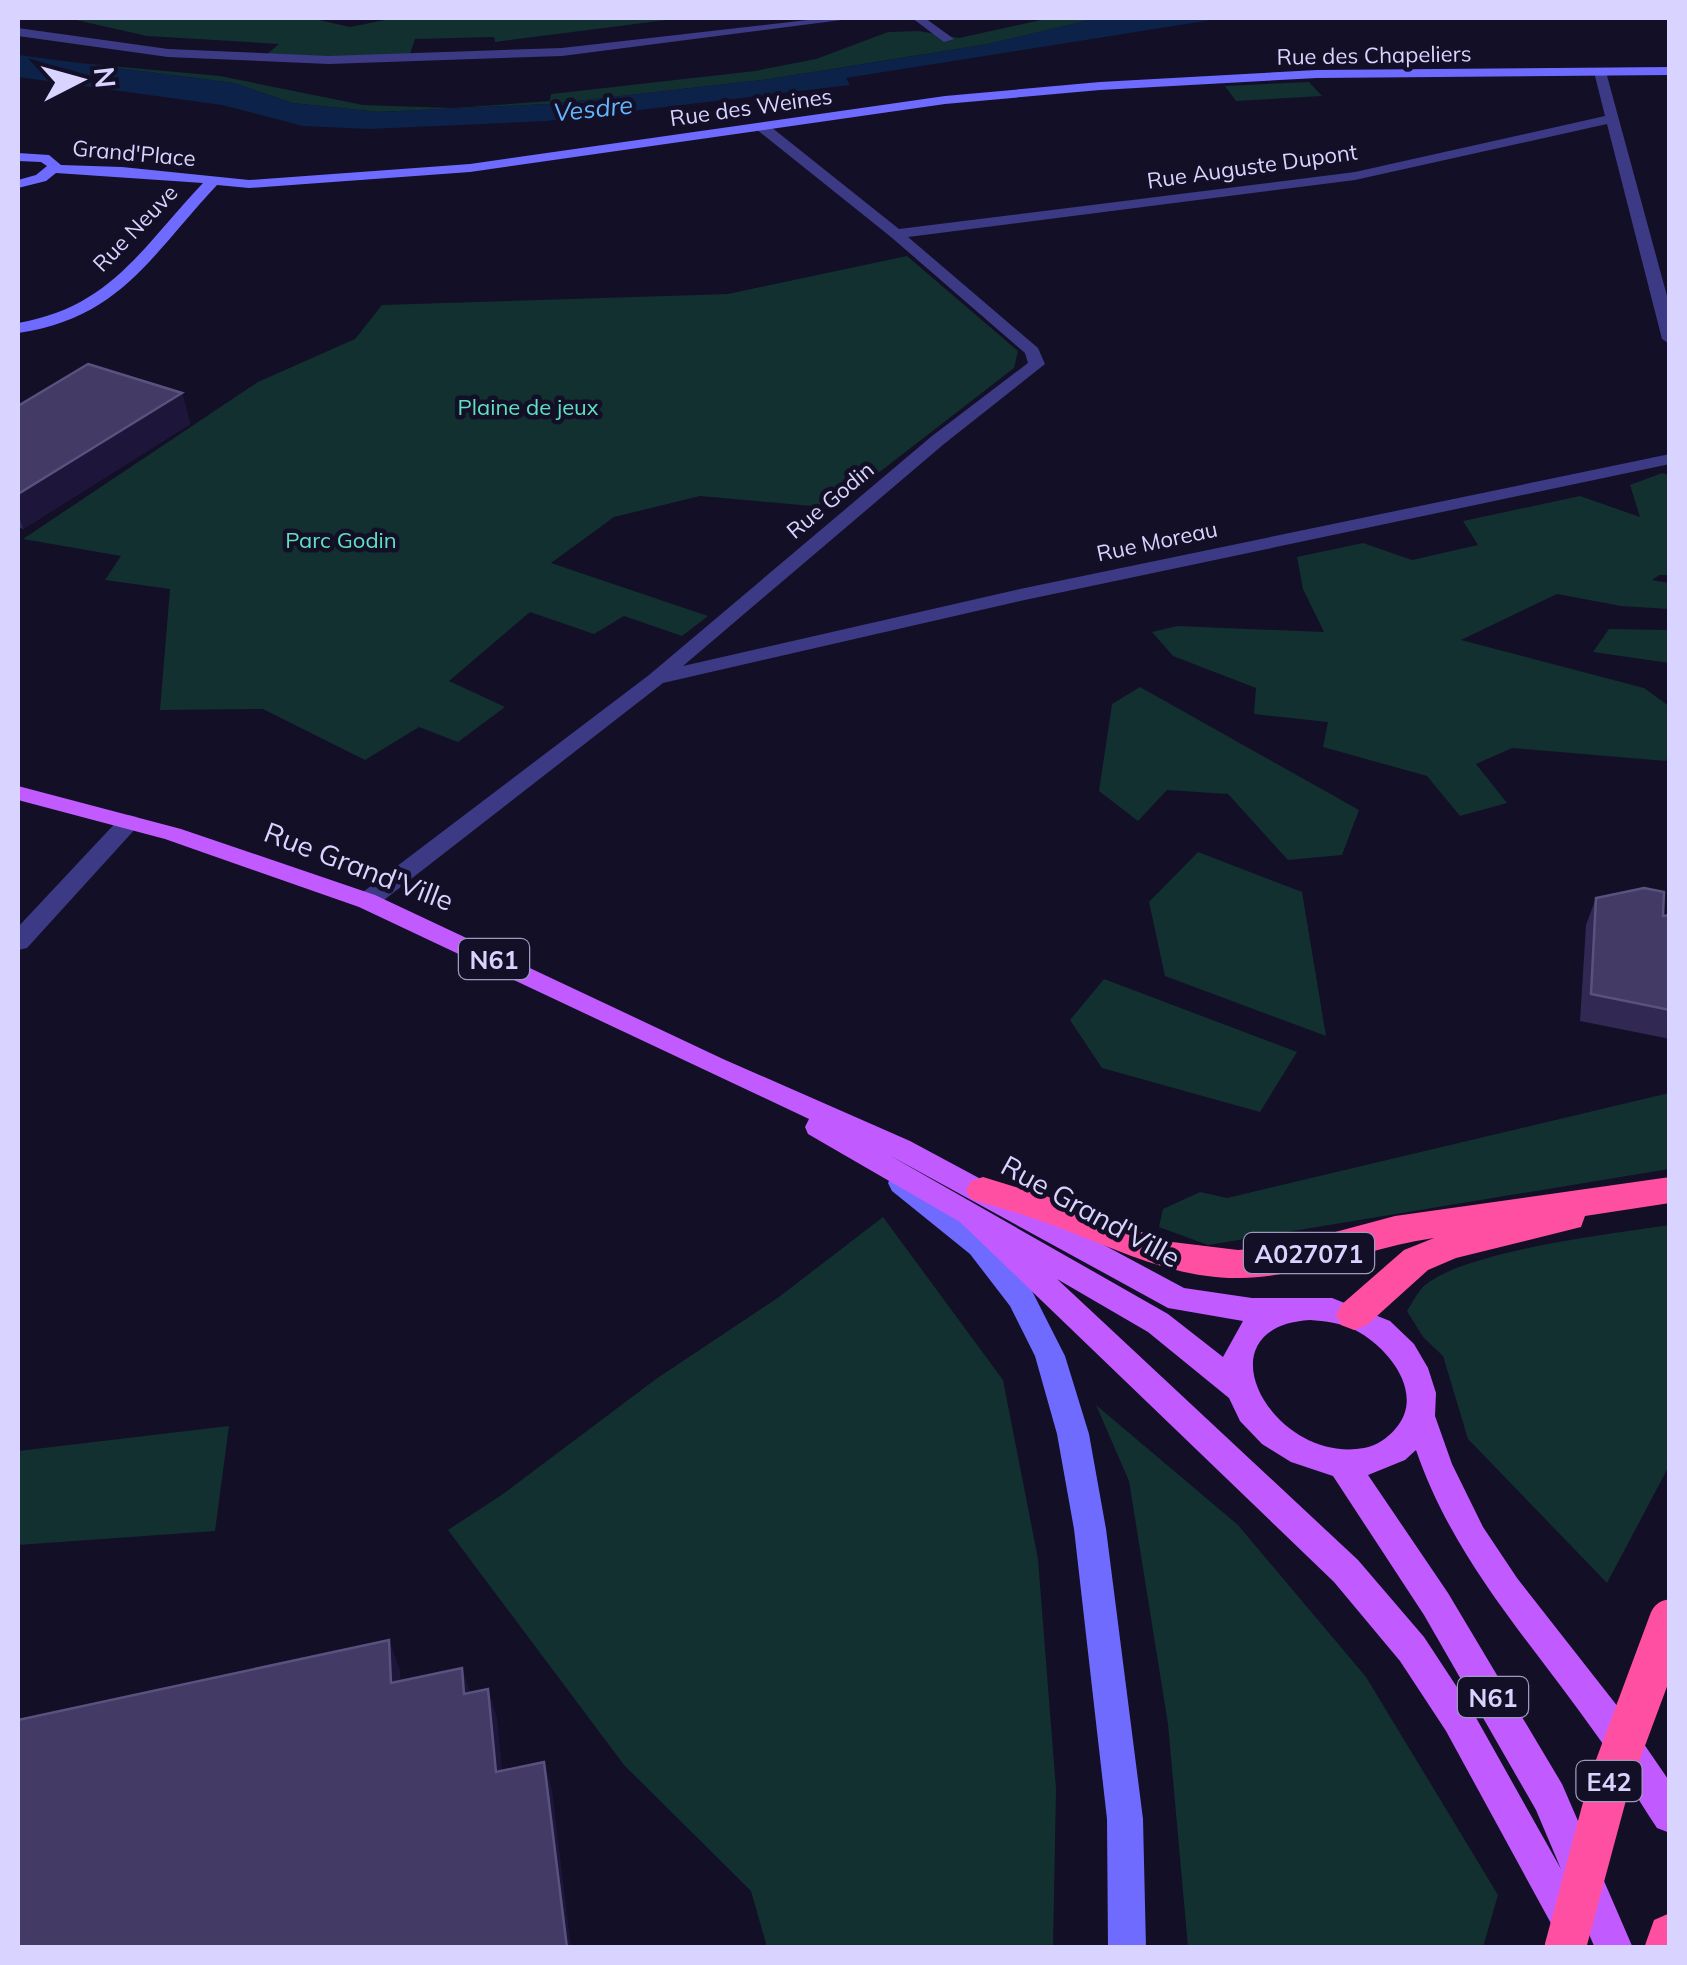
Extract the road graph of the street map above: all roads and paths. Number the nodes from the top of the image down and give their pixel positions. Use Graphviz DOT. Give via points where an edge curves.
graph roads {
  1 [pos="852,18"];
  2 [pos="918,18"];
  3 [pos="18,32"];
  4 [pos="948,39"];
  5 [pos="1600,72"];
  6 [pos="1670,72"];
  7 [pos="997,94"];
  8 [pos="1610,118"];
  9 [pos="761,126"];
  10 [pos="18,157"];
  11 [pos="53,169"];
  12 [pos="212,182"];
  13 [pos="25,183"];
  14 [pos="20,201"];
  15 [pos="896,234"];
  16 [pos="18,328"];
  17 [pos="1667,328"];
  18 [pos="1670,460"];
  19 [pos="656,680"];
  20 [pos="18,793"];
  21 [pos="129,822"];
  22 [pos="367,901"];
  23 [pos="18,942"];
  24 [pos="714,1066"];
  25 [pos="838,1139"];
  26 [pos="1656,1192"];
  27 [pos="975,1201"];
  28 [pos="1278,1311"];
  29 [pos="1354,1315"];
  30 [pos="1239,1388"];
  31 [pos="1420,1417"];
  32 [pos="1342,1464"];
  33 [pos="1670,1620"];
  34 [pos="1670,1815"];
  35 [pos="1670,1936"];
  36 [pos="1127,1948"];
  37 [pos="1565,1948"];
  38 [pos="1585,1948"];
  39 [pos="1614,1948"];
  40 [pos="1667,1948"];
  1 -- 3 [label="street" via="562,52 329,60 168,53"];
  2 -- 4 [label="street"];
  5 -- 6 [label="street, Rue des Chapeliers"];
  5 -- 7 [label="street, Rue des Chapeliers" via="1317,74"];
  5 -- 8 [label="street"];
  7 -- 9 [label="street, Rue des Weines"];
  8 -- 15 [label="street, Rue Auguste Dupont" via="1356,176"];
  8 -- 17 [label="street"];
  9 -- 12 [label="street, Rue des Weines" via="470,168 276,184"];
  9 -- 15 [label="street, Rue Godin"];
  10 -- 11 [label="street, Grand'Place" via="44,158"];
  11 -- 12 [label="street, Grand'Place"];
  11 -- 13 [label="street, Grand'Place"];
  12 -- 16 [label="street, Rue Neuve" via="150,251 89,304"];
  13 -- 14 [label="street"];
  15 -- 19 [label="street, Rue Godin" via="1032,350 1037,364"];
  18 -- 19 [label="street, Rue Moreau" via="1020,595"];
  19 -- 22 [label="street, Rue Godin"];
  20 -- 21 [label="main road, Rue Grand'Ville / N61"];
  21 -- 22 [label="main road, Rue Grand'Ville / N61"];
  21 -- 23 [label="street"];
  22 -- 24 [label="main road, Rue Grand'Ville / N61"];
  24 -- 25 [label="main road, Rue Grand'Ville / N61"];
  24 -- 27 [label="main road, Rue Grand'Ville / N61" via="900,1148"];
  25 -- 27 [label="main road, Rue Grand'Ville / N61"];
  25 -- 36 [label="street" via="980,1246 1021,1298 1050,1356 1073,1434 1106,1647 1125,1818"];
  26 -- 27 [label="highway, A027071" via="1396,1230 1283,1260 1238,1264 1161,1255 1054,1211"];
  26 -- 29 [label="highway, A027071" via="1450,1246 1416,1260"];
  27 -- 28 [label="main road, Rue Grand'Ville / N61" via="1178,1299"];
  27 -- 30 [label="main road, Rue Grand'Ville / N61" via="1158,1323"];
  27 -- 38 [label="main road" via="1346,1571 1412,1649"];
  28 -- 29 [label="main road, Rue Grand'Ville / N61"];
  28 -- 30 [label="main road" via="1246,1342"];
  29 -- 31 [label="main road, Rue Grand'Ville / N61" via="1400,1347 1415,1370"];
  30 -- 32 [label="main road, Rue Grand'Ville / N61" via="1274,1438 1306,1456"];
  31 -- 32 [label="main road" via="1392,1452"];
  31 -- 34 [label="main road, Rue Grand'Ville / N61" via="1472,1538"];
  32 -- 39 [label="main road, N61" via="1436,1604 1549,1796"];
  33 -- 37 [label="highway, E42, bridge" via="1636,1698"];
  35 -- 40 [label="highway"];
}
